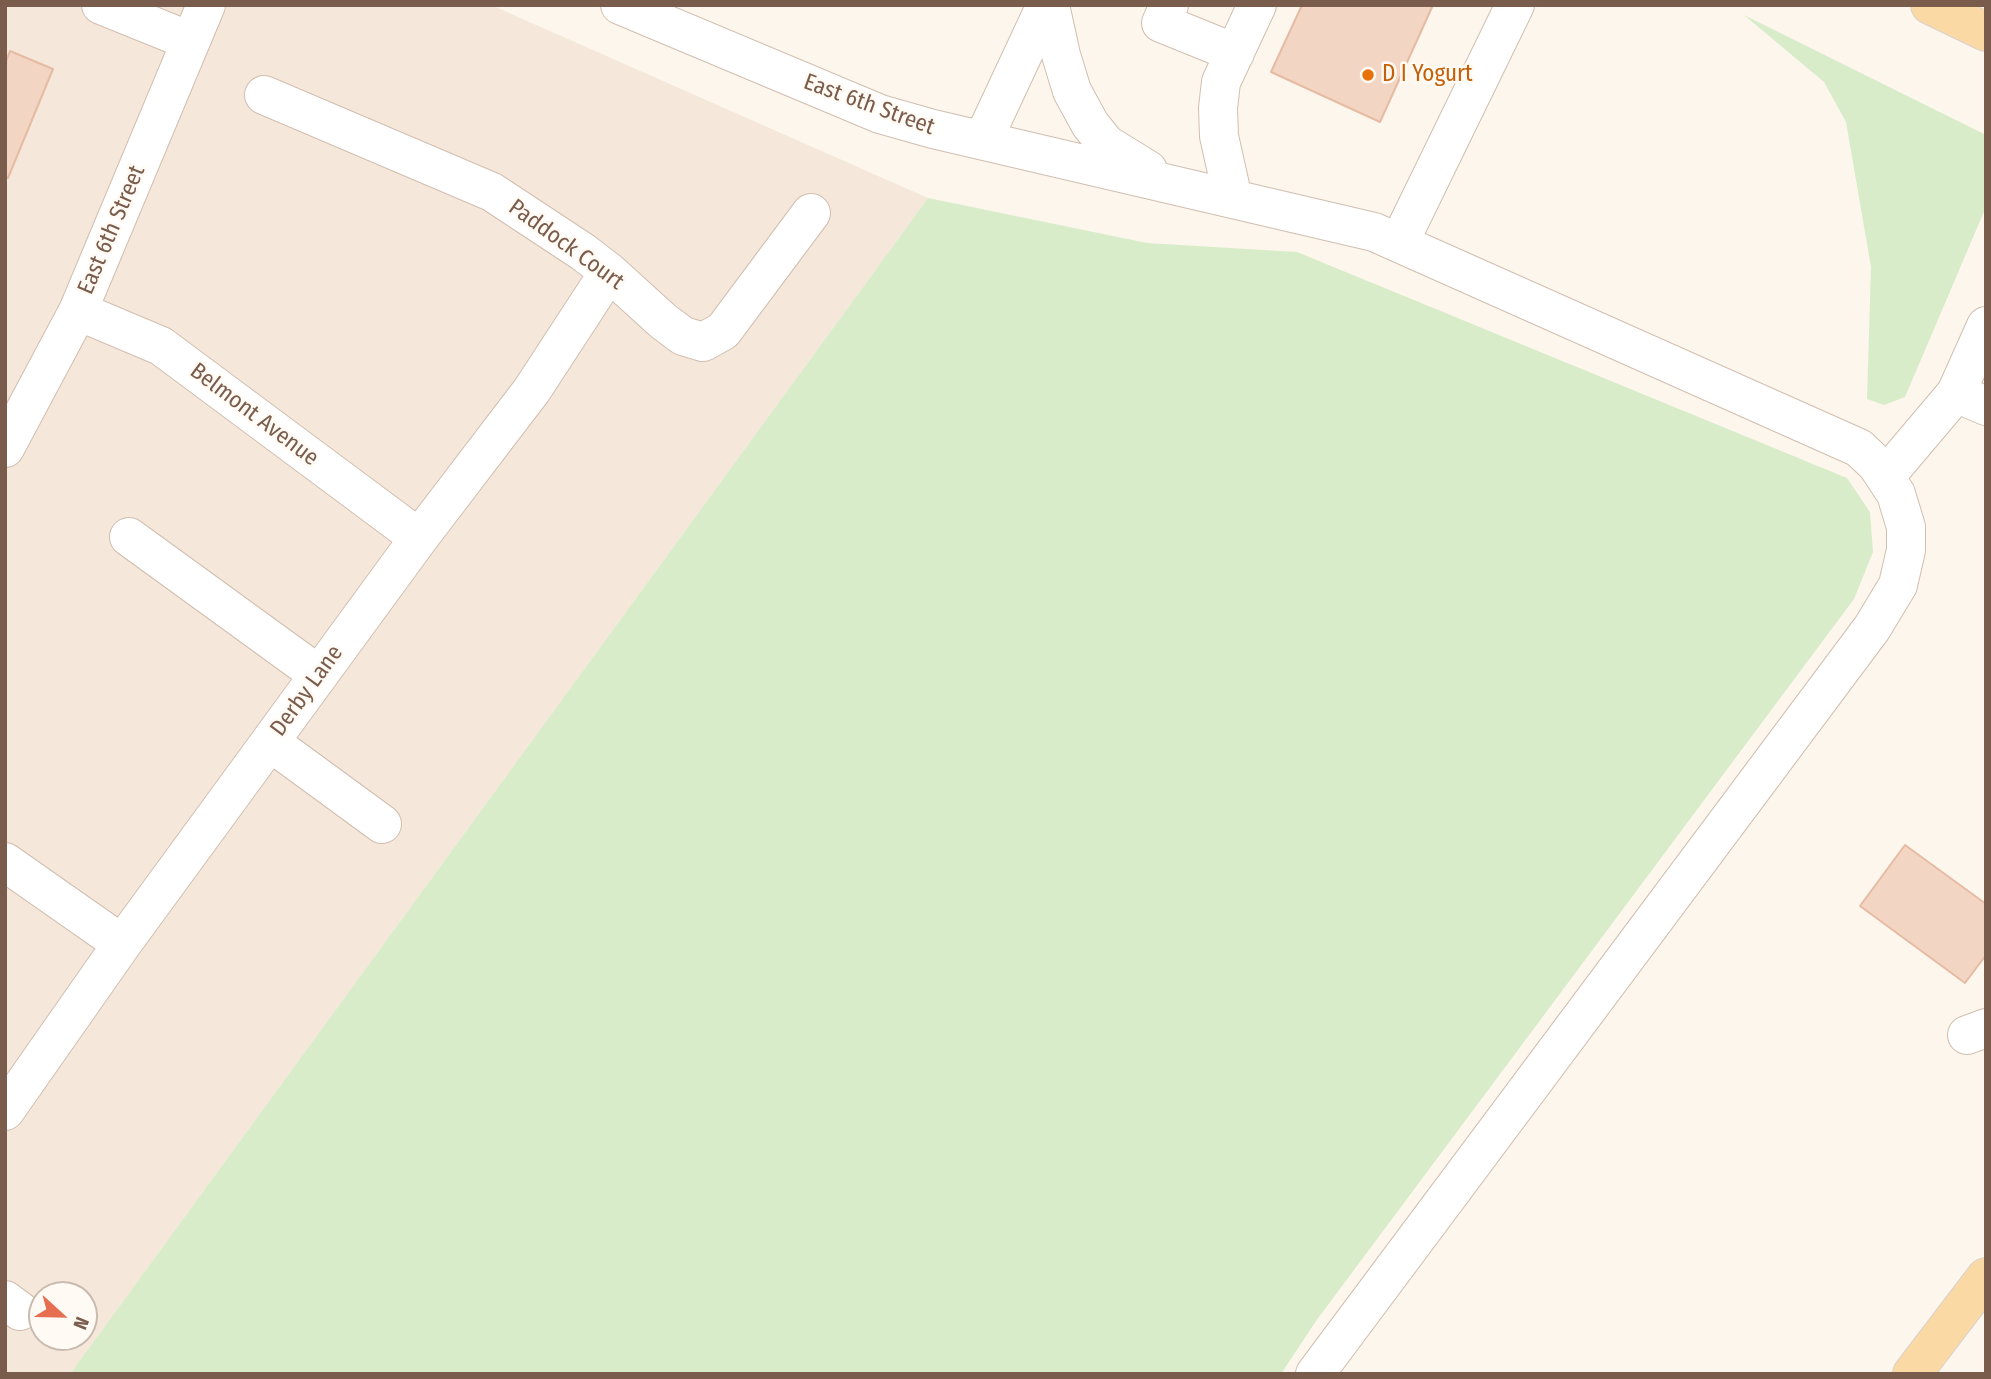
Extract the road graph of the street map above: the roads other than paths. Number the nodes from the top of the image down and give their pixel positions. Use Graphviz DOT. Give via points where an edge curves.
graph roads {
  1 [pos="101,5"];
  2 [pos="206,5"];
  3 [pos="620,5"];
  4 [pos="1048,5"];
  5 [pos="1169,5"];
  6 [pos="1257,5"];
  7 [pos="1515,5"];
  8 [pos="1930,5"];
  9 [pos="1986,32"];
  10 [pos="190,41"];
  11 [pos="1235,52"];
  12 [pos="264,95"];
  13 [pos="983,140"];
  14 [pos="1167,183"];
  15 [pos="1233,199"];
  16 [pos="811,213"];
  17 [pos="1399,243"];
  18 [pos="609,272"];
  19 [pos="78,311"];
  20 [pos="1986,326"];
  21 [pos="1971,400"];
  22 [pos="5,448"];
  23 [pos="1885,477"];
  24 [pos="130,537"];
  25 [pos="419,538"];
  26 [pos="318,675"];
  27 [pos="270,742"];
  28 [pos="382,824"];
  29 [pos="5,862"];
  30 [pos="122,944"];
  31 [pos="11,1092"];
  32 [pos="1986,1277"];
  33 [pos="1315,1374"];
  34 [pos="1912,1374"];
  1 -- 10 [label="street"];
  2 -- 10 [label="street, East 6th Street"];
  3 -- 13 [label="street, East 6th Street" via="880,114"];
  4 -- 13 [label="street"];
  4 -- 14 [label="street" via="1072,91 1090,124 1106,144"];
  5 -- 11 [label="street" via="1161,23"];
  6 -- 11 [label="street"];
  7 -- 17 [label="street"];
  8 -- 9 [label="main road"];
  10 -- 19 [label="street, East 6th Street"];
  11 -- 15 [label="street" via="1222,82 1218,108 1219,136"];
  12 -- 18 [label="street, Paddock Court" via="492,192"];
  13 -- 14 [label="street, East 6th Street"];
  14 -- 15 [label="street, East 6th Street"];
  15 -- 17 [label="street, East 6th Street" via="1374,232"];
  16 -- 18 [label="street, Paddock Court" via="723,331 703,342 683,336"];
  17 -- 23 [label="street, East 6th Street" via="1858,448"];
  18 -- 25 [label="street, Derby Lane" via="532,390"];
  19 -- 22 [label="street, East 6th Street"];
  19 -- 25 [label="street, Belmont Avenue" via="161,346"];
  20 -- 21 [label="street"];
  21 -- 23 [label="street"];
  23 -- 33 [label="street, East 6th Street" via="1896,494 1906,527 1906,550 1898,585 1872,628"];
  24 -- 26 [label="street"];
  25 -- 26 [label="street, Derby Lane"];
  26 -- 27 [label="street, Derby Lane"];
  27 -- 28 [label="street"];
  27 -- 30 [label="street, Derby Lane"];
  29 -- 30 [label="street"];
  30 -- 31 [label="street, Derby Lane"];
  32 -- 34 [label="main road"];
}
